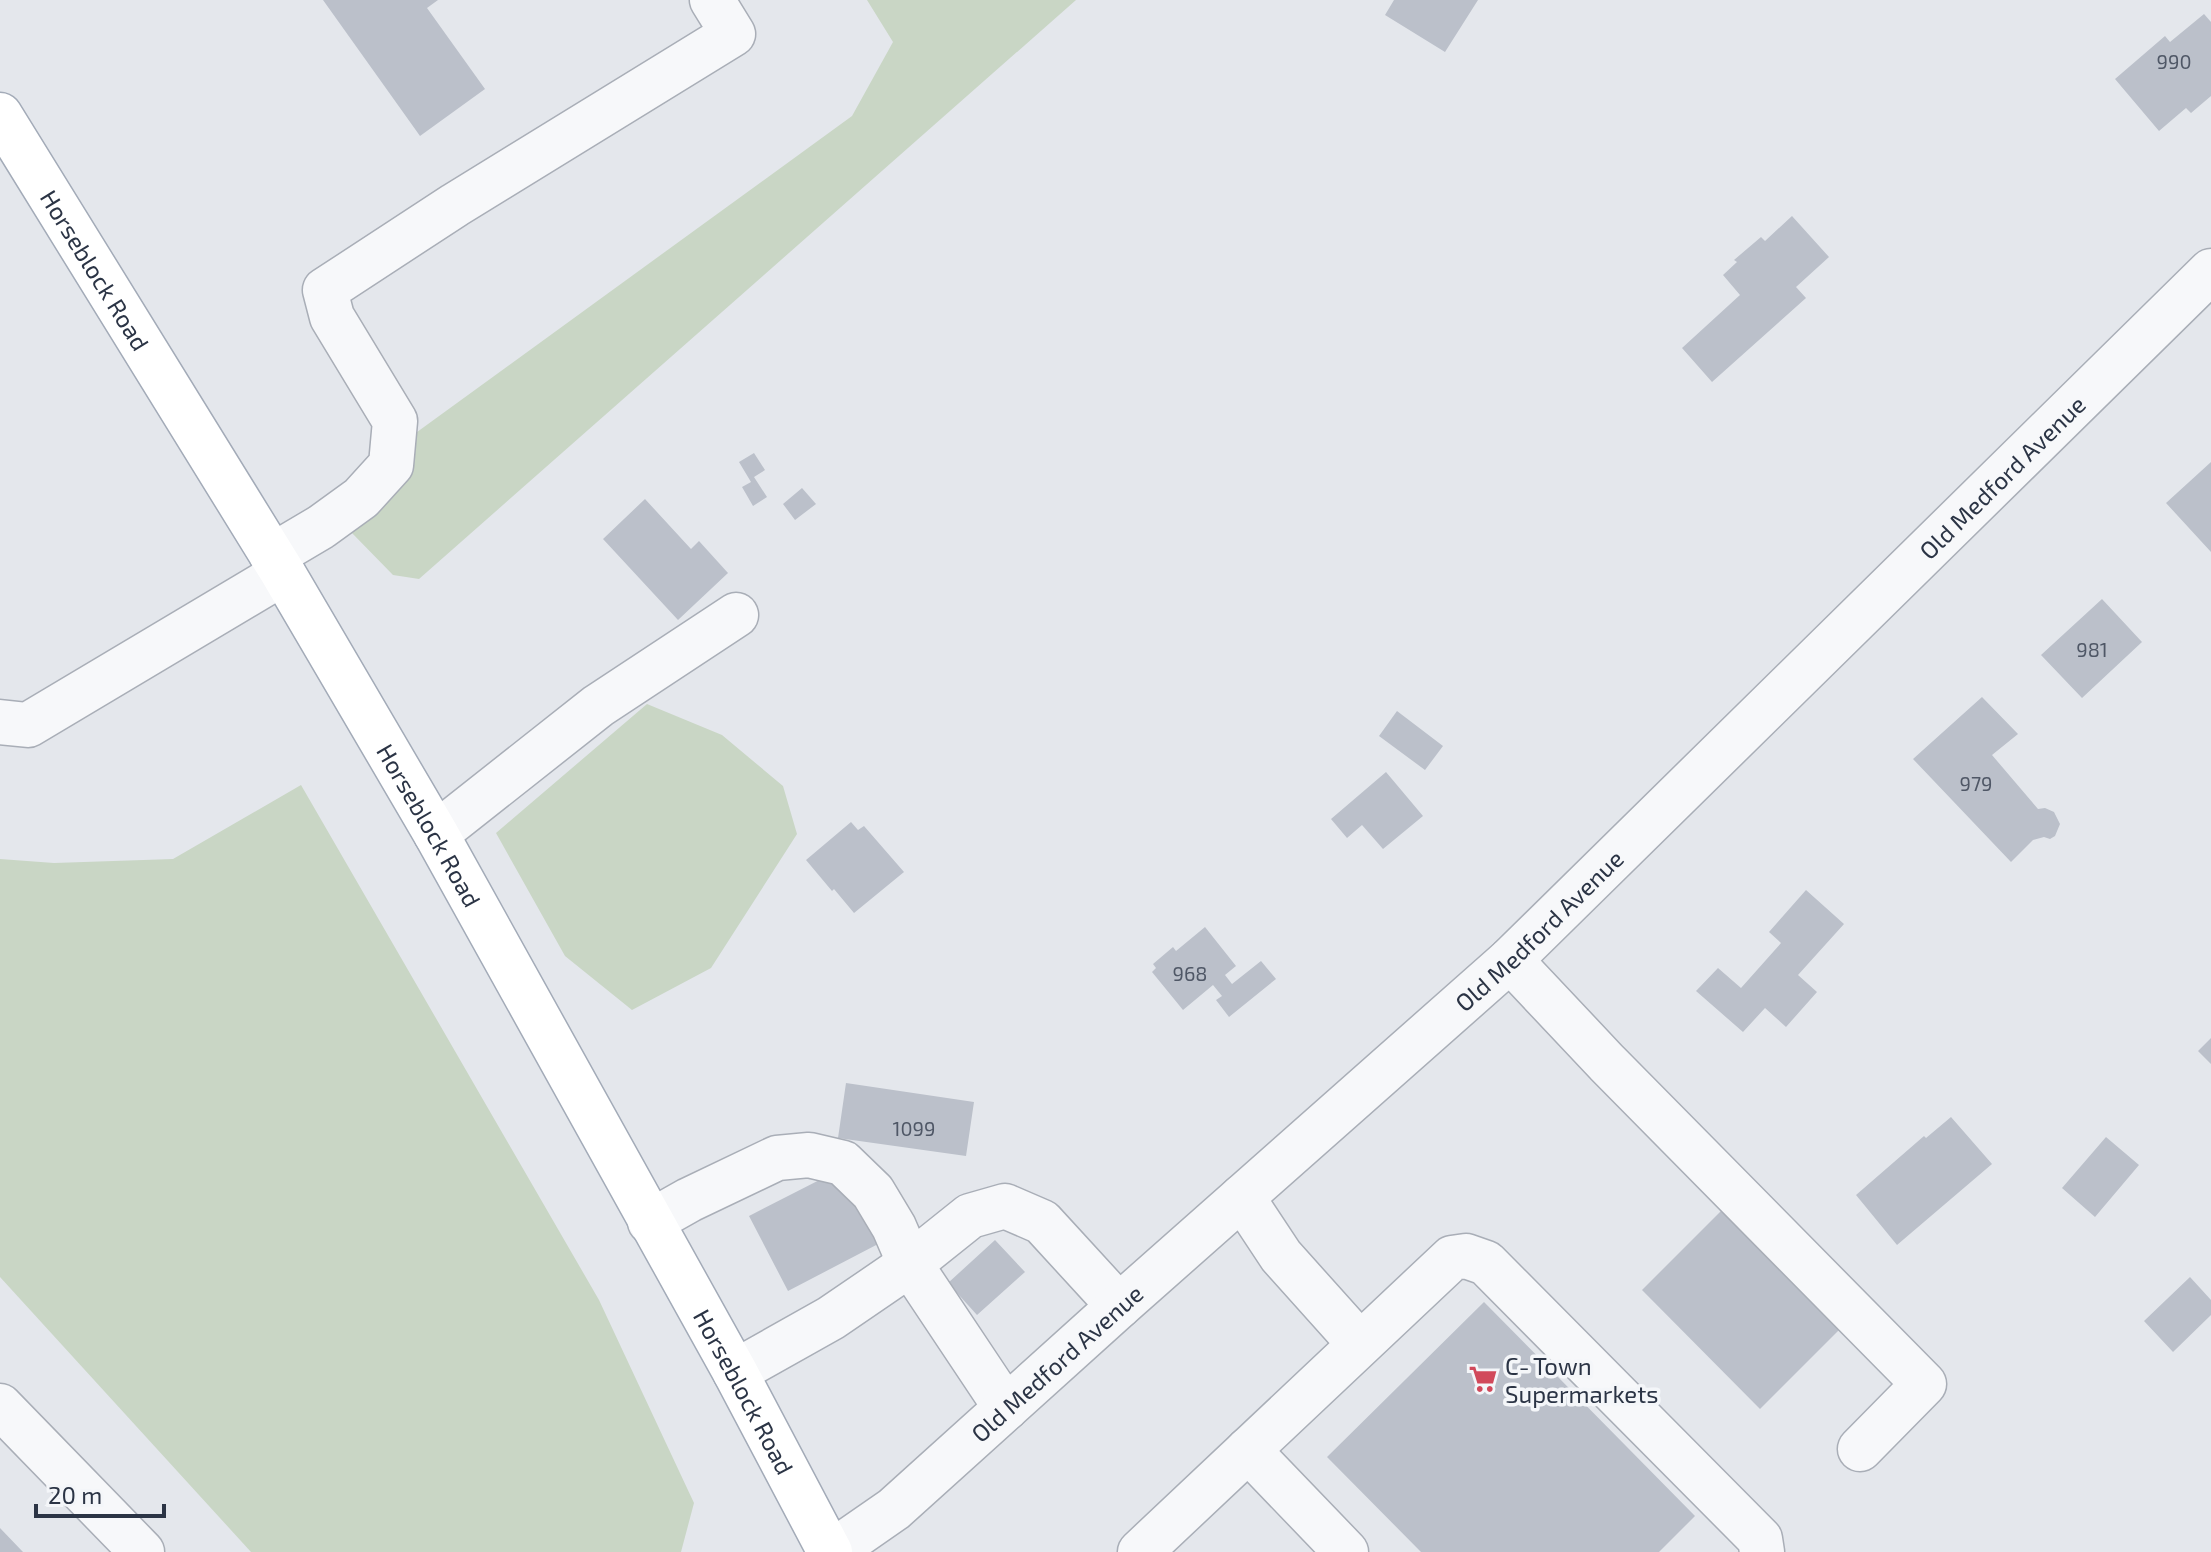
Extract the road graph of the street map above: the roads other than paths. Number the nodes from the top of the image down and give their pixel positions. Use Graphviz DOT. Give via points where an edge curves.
graph roads {
  1 [pos="712,0"];
  2 [pos="0,115"];
  3 [pos="2211,271"];
  4 [pos="278,564"];
  5 [pos="736,615"];
  6 [pos="0,722"];
  7 [pos="436,834"];
  8 [pos="1510,960"];
  9 [pos="1242,1197"];
  10 [pos="650,1222"];
  11 [pos="910,1264"];
  12 [pos="1119,1306"];
  13 [pos="1359,1343"];
  14 [pos="735,1372"];
  15 [pos="0,1406"];
  16 [pos="1006,1408"];
  17 [pos="1860,1449"];
  18 [pos="1248,1450"];
  19 [pos="142,1552"];
  20 [pos="831,1552"];
  21 [pos="1140,1552"];
  22 [pos="1346,1552"];
  23 [pos="1762,1552"];
  1 -- 4 [label="street" via="733,34 325,290 332,317 395,421 391,465 361,498"];
  2 -- 4 [label="main road, Horseblock Road"];
  3 -- 8 [label="street, Old Medford Avenue"];
  4 -- 6 [label="street" via="28,725"];
  4 -- 7 [label="main road, Horseblock Road"];
  5 -- 7 [label="street" via="598,706"];
  7 -- 10 [label="main road, Horseblock Road"];
  8 -- 9 [label="street, Old Medford Avenue"];
  8 -- 17 [label="street" via="1924,1384"];
  9 -- 12 [label="street, Old Medford Avenue"];
  9 -- 13 [label="street" via="1281,1256"];
  10 -- 11 [label="street" via="777,1158 809,1155 843,1163 873,1192"];
  10 -- 14 [label="main road, Horseblock Road"];
  11 -- 12 [label="street" via="970,1216 1005,1206 1042,1222"];
  11 -- 14 [label="street" via="831,1318"];
  11 -- 16 [label="street"];
  12 -- 16 [label="street, Old Medford Avenue"];
  13 -- 18 [label="street"];
  13 -- 23 [label="street" via="1452,1258 1466,1256 1486,1263 1760,1539"];
  14 -- 20 [label="main road, Horseblock Road"];
  15 -- 19 [label="street"];
  16 -- 20 [label="street, Old Medford Avenue" via="894,1509"];
  18 -- 21 [label="street"];
  18 -- 22 [label="street"];
}
